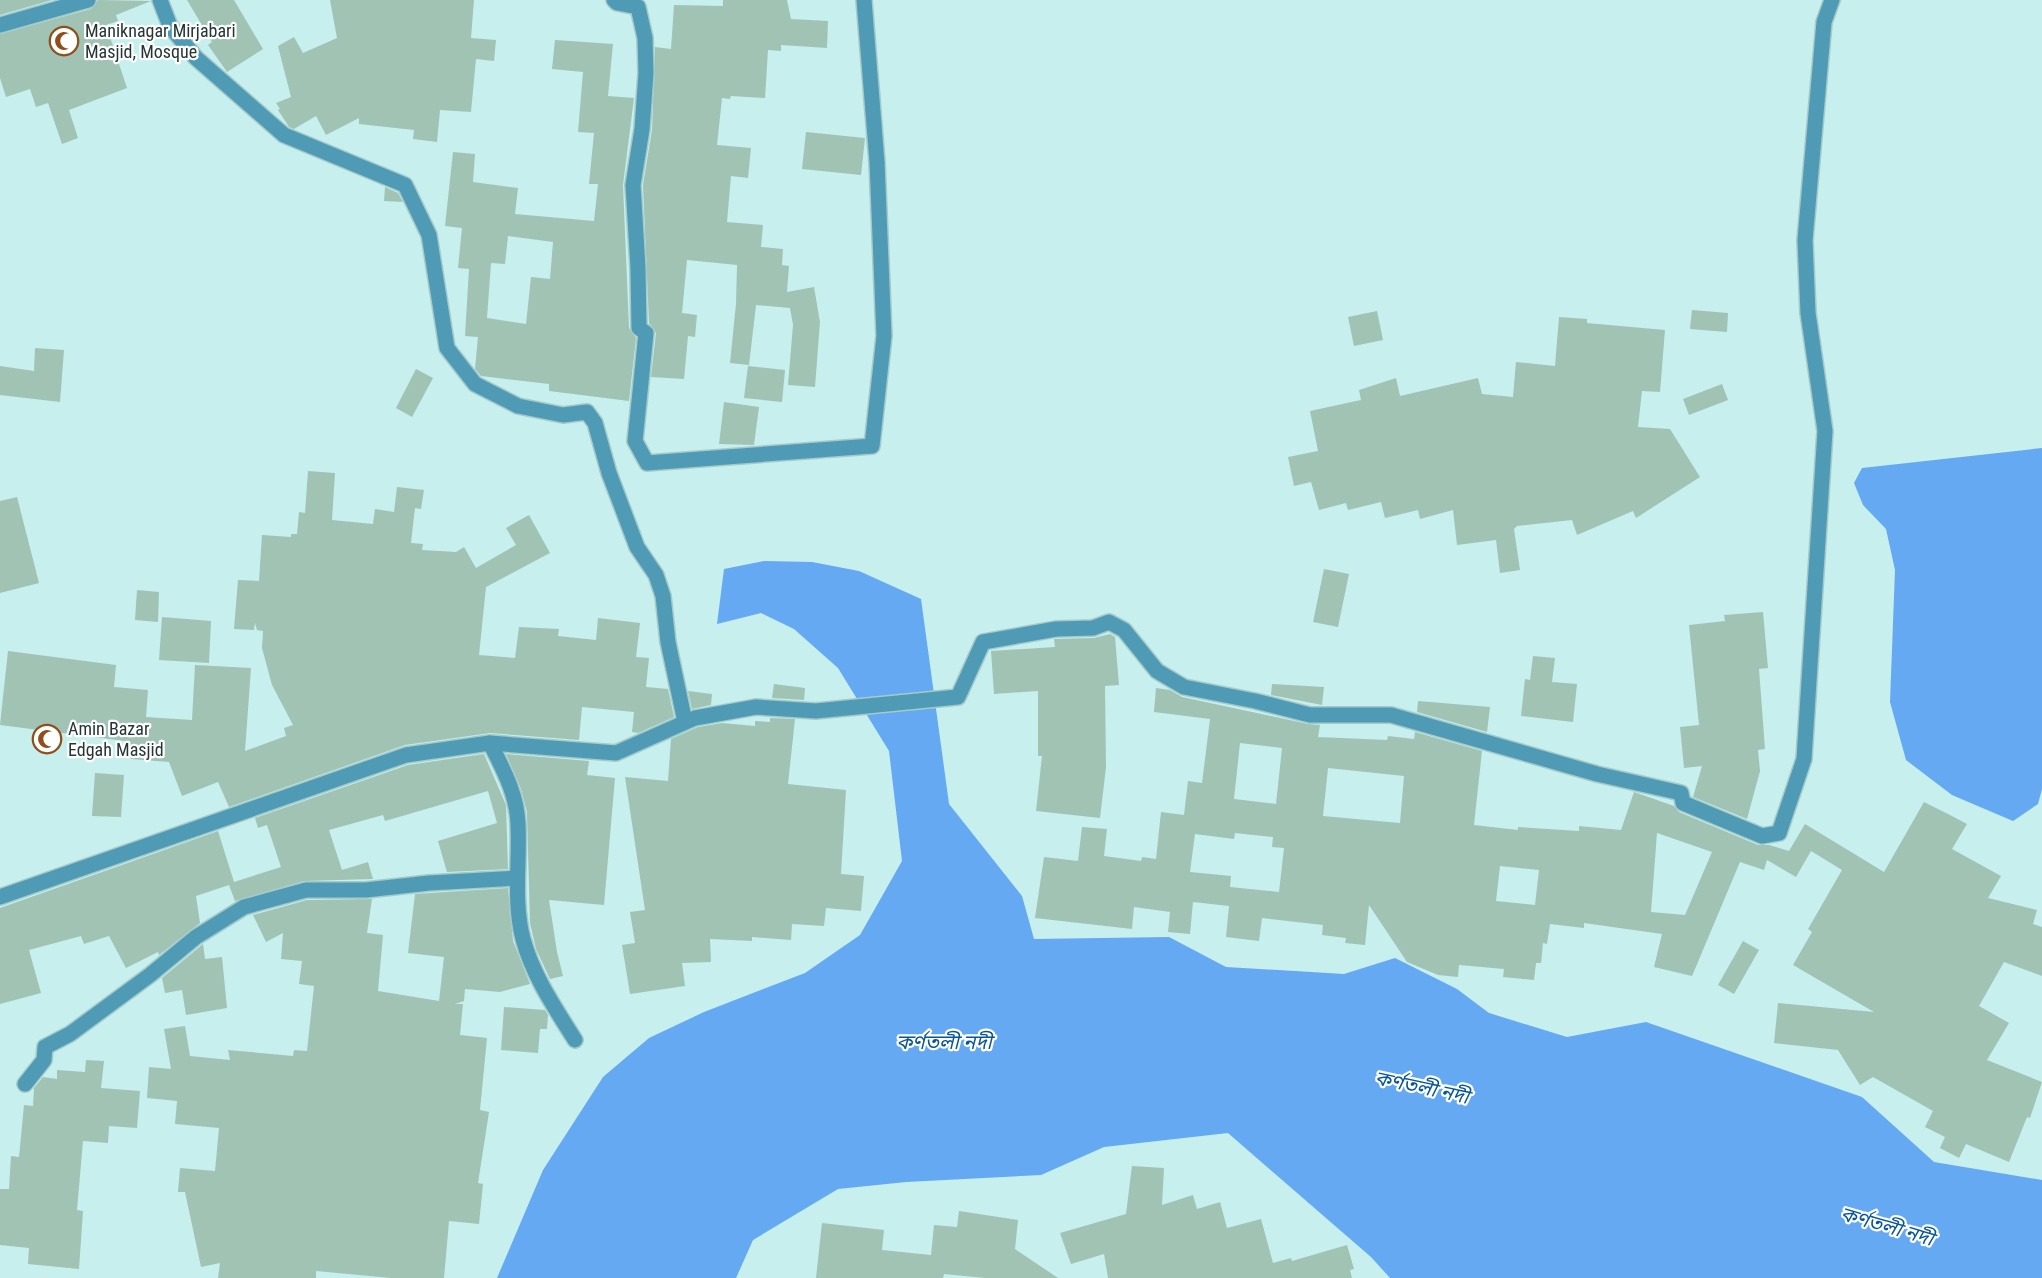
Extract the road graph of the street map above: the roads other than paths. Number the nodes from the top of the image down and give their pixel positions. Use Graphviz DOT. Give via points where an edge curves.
graph roads {
  1 [pos="88,0"];
  2 [pos="160,0"];
  3 [pos="614,0"];
  4 [pos="864,0"];
  5 [pos="1832,0"];
  6 [pos="0,25"];
  7 [pos="685,722"];
  8 [pos="490,742"];
  9 [pos="517,878"];
  10 [pos="0,897"];
  11 [pos="575,1040"];
  12 [pos="24,1084"];
  1 -- 6 [label="street"];
  2 -- 7 [label="street" via="170,26 196,58 284,135 405,185 429,235 447,348 475,384 518,406 563,415 587,412 595,423 637,547 656,575 663,596"];
  3 -- 4 [label="street" via="639,7 645,38 642,129 633,185 639,328 646,333 635,441 647,463 872,446 884,336 877,162"];
  5 -- 7 [label="street" via="1824,22 1805,240 1808,313 1825,431 1804,759 1779,833 1762,836 1683,803 1681,793 1597,774 1390,714 1310,716 1184,687 1157,671 1124,630 1109,622 1093,628 1056,629 983,642 958,697 816,711 756,707"];
  7 -- 8 [label="street" via="616,753"];
  8 -- 9 [label="street" via="511,784 518,822"];
  8 -- 10 [label="street" via="406,755"];
  9 -- 11 [label="street" via="523,939 541,986"];
  9 -- 12 [label="street" via="366,890 306,890 244,907 196,937 70,1034 45,1047 44,1060"];
}
